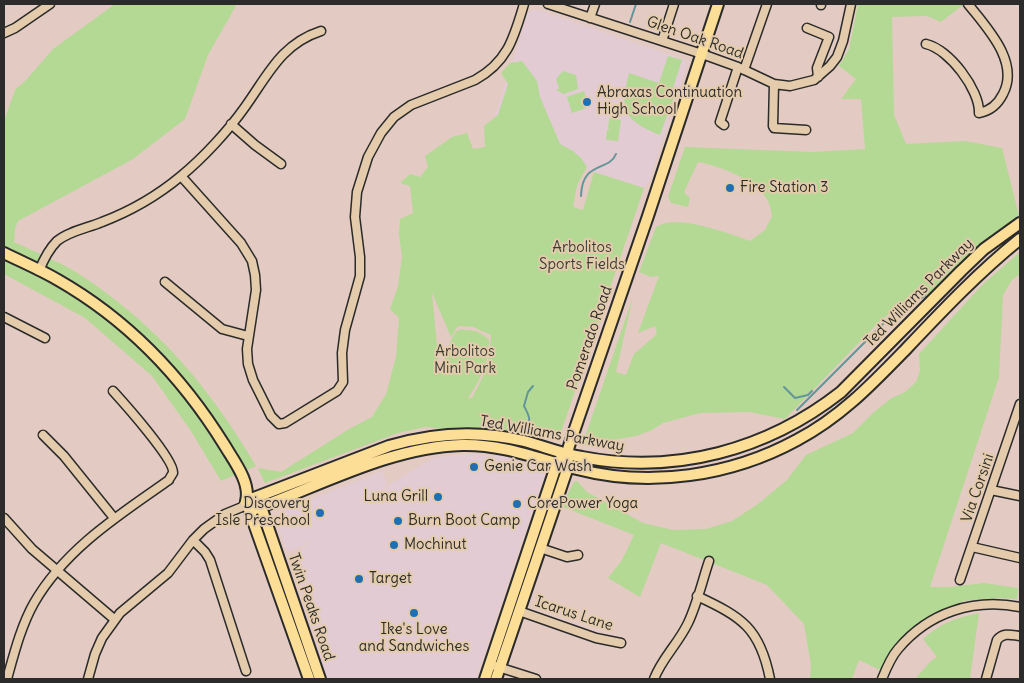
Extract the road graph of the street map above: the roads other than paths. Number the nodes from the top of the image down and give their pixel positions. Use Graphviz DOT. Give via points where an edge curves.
graph roads {
  1 [pos="50,4"];
  2 [pos="524,4"];
  3 [pos="548,4"];
  4 [pos="595,4"];
  5 [pos="674,4"];
  6 [pos="718,4"];
  7 [pos="767,4"];
  8 [pos="852,4"];
  9 [pos="968,4"];
  10 [pos="590,18"];
  11 [pos="807,28"];
  12 [pos="321,31"];
  13 [pos="4,33"];
  14 [pos="662,41"];
  15 [pos="926,44"];
  16 [pos="702,54"];
  17 [pos="741,68"];
  18 [pos="818,77"];
  19 [pos="774,84"];
  20 [pos="231,124"];
  21 [pos="724,125"];
  22 [pos="806,130"];
  23 [pos="281,164"];
  24 [pos="181,176"];
  25 [pos="1020,222"];
  26 [pos="1020,239"];
  27 [pos="4,253"];
  28 [pos="40,270"];
  29 [pos="165,282"];
  30 [pos="4,317"];
  31 [pos="248,336"];
  32 [pos="45,338"];
  33 [pos="113,391"];
  34 [pos="1020,404"];
  35 [pos="1017,427"];
  36 [pos="43,435"];
  37 [pos="567,454"];
  38 [pos="557,463"];
  39 [pos="568,467"];
  40 [pos="991,490"];
  41 [pos="1020,496"];
  42 [pos="251,503"];
  43 [pos="4,518"];
  44 [pos="114,518"];
  45 [pos="193,540"];
  46 [pos="972,546"];
  47 [pos="540,548"];
  48 [pos="578,555"];
  49 [pos="1020,558"];
  50 [pos="709,561"];
  51 [pos="56,570"];
  52 [pos="960,580"];
  53 [pos="697,596"];
  54 [pos="1020,607"];
  55 [pos="519,611"];
  56 [pos="114,619"];
  57 [pos="292,630"];
  58 [pos="1020,636"];
  59 [pos="621,643"];
  60 [pos="490,664"];
  61 [pos="500,668"];
  62 [pos="246,671"];
  63 [pos="6,676"];
  64 [pos="88,679"];
  65 [pos="309,679"];
  66 [pos="313,679"];
  67 [pos="320,679"];
  68 [pos="485,679"];
  69 [pos="496,679"];
  70 [pos="536,679"];
  71 [pos="654,679"];
  72 [pos="770,679"];
  73 [pos="882,679"];
  74 [pos="986,679"];
  1 -- 13 [label="street"];
  2 -- 31 [label="street" via="510,46 499,63 485,75 411,105 394,117 368,157 357,192 355,217 360,276 345,330 342,386 294,418 279,424 271,416 253,380 248,364"];
  3 -- 10 [label="street, Glen Oak Road"];
  4 -- 10 [label="street"];
  5 -- 14 [label="street"];
  6 -- 16 [label="main road, Pomerado Road"];
  7 -- 17 [label="street"];
  8 -- 18 [label="street" via="837,57"];
  9 -- 15 [label="street" via="998,45 1007,64 1008,82 1000,100 986,112 979,113 980,104 972,85 943,52"];
  10 -- 14 [label="street, Glen Oak Road"];
  11 -- 18 [label="street" via="829,37 817,68"];
  12 -- 20 [label="street" via="302,39 276,61"];
  14 -- 16 [label="street, Glen Oak Road"];
  16 -- 17 [label="street, Glen Oak Road"];
  16 -- 37 [label="main road, Pomerado Road"];
  17 -- 19 [label="street, Glen Oak Road"];
  17 -- 21 [label="street" via="720,122"];
  18 -- 19 [label="street" via="790,86"];
  19 -- 22 [label="street" via="774,128"];
  20 -- 23 [label="street"];
  20 -- 24 [label="street"];
  24 -- 28 [label="street" via="124,213 66,235 56,242"];
  24 -- 31 [label="street" via="241,243 252,261 256,290"];
  25 -- 37 [label="main road, Ted Williams Parkway" via="984,248 841,392 788,427 722,452 666,463 609,462"];
  26 -- 39 [label="main road, Ted Williams Parkway" via="963,290 847,408 797,440 764,456 693,475 658,478 607,476"];
  27 -- 28 [label="main road, Twin Peaks Road"];
  28 -- 42 [label="main road, Twin Peaks Road" via="119,321 150,349 187,391 218,434 231,455"];
  29 -- 31 [label="street" via="222,329"];
  30 -- 32 [label="street"];
  33 -- 44 [label="street" via="161,449 173,473 169,480"];
  34 -- 35 [label="street, Via Corsini"];
  35 -- 40 [label="street, Via Corsini"];
  36 -- 44 [label="street"];
  37 -- 38 [label="main road, Pomerado Road"];
  37 -- 39 [label="main road, Pomerado Road"];
  37 -- 42 [label="main road, Ted Williams Parkway" via="524,441 488,435 425,438 389,446"];
  38 -- 39 [label="main road, Ted Williams Parkway"];
  38 -- 42 [label="main road, Ted Williams Parkway" via="496,447 429,448"];
  38 -- 60 [label="main road, Pomerado Road"];
  39 -- 47 [label="main road, Pomerado Road"];
  40 -- 41 [label="street"];
  40 -- 46 [label="street, Via Corsini"];
  42 -- 45 [label="street" via="217,519"];
  42 -- 57 [label="main road, Twin Peaks Road"];
  42 -- 67 [label="main road, Twin Peaks Road"];
  43 -- 51 [label="street" via="32,550"];
  44 -- 51 [label="street"];
  45 -- 56 [label="street" via="168,572"];
  45 -- 62 [label="street" via="210,560"];
  46 -- 49 [label="street"];
  46 -- 52 [label="street, Via Corsini"];
  47 -- 48 [label="street" via="567,557"];
  47 -- 55 [label="main road, Pomerado Road"];
  50 -- 53 [label="street"];
  51 -- 56 [label="street"];
  51 -- 63 [label="street" via="24,624"];
  53 -- 71 [label="street" via="688,623"];
  53 -- 72 [label="street" via="727,610 750,629 766,658"];
  54 -- 73 [label="street" via="1005,604 965,606 940,615 914,632 897,649"];
  55 -- 59 [label="street, Icarus Lane" via="596,638"];
  55 -- 61 [label="main road, Pomerado Road"];
  56 -- 64 [label="street" via="95,654"];
  57 -- 65 [label="main road, Twin Peaks Road"];
  57 -- 66 [label="main road" via="300,642"];
  58 -- 74 [label="street" via="1005,634 997,640"];
  60 -- 61 [label="street"];
  60 -- 68 [label="main road, Pomerado Road"];
  61 -- 69 [label="main road, Pomerado Road"];
  61 -- 70 [label="street"];
}
